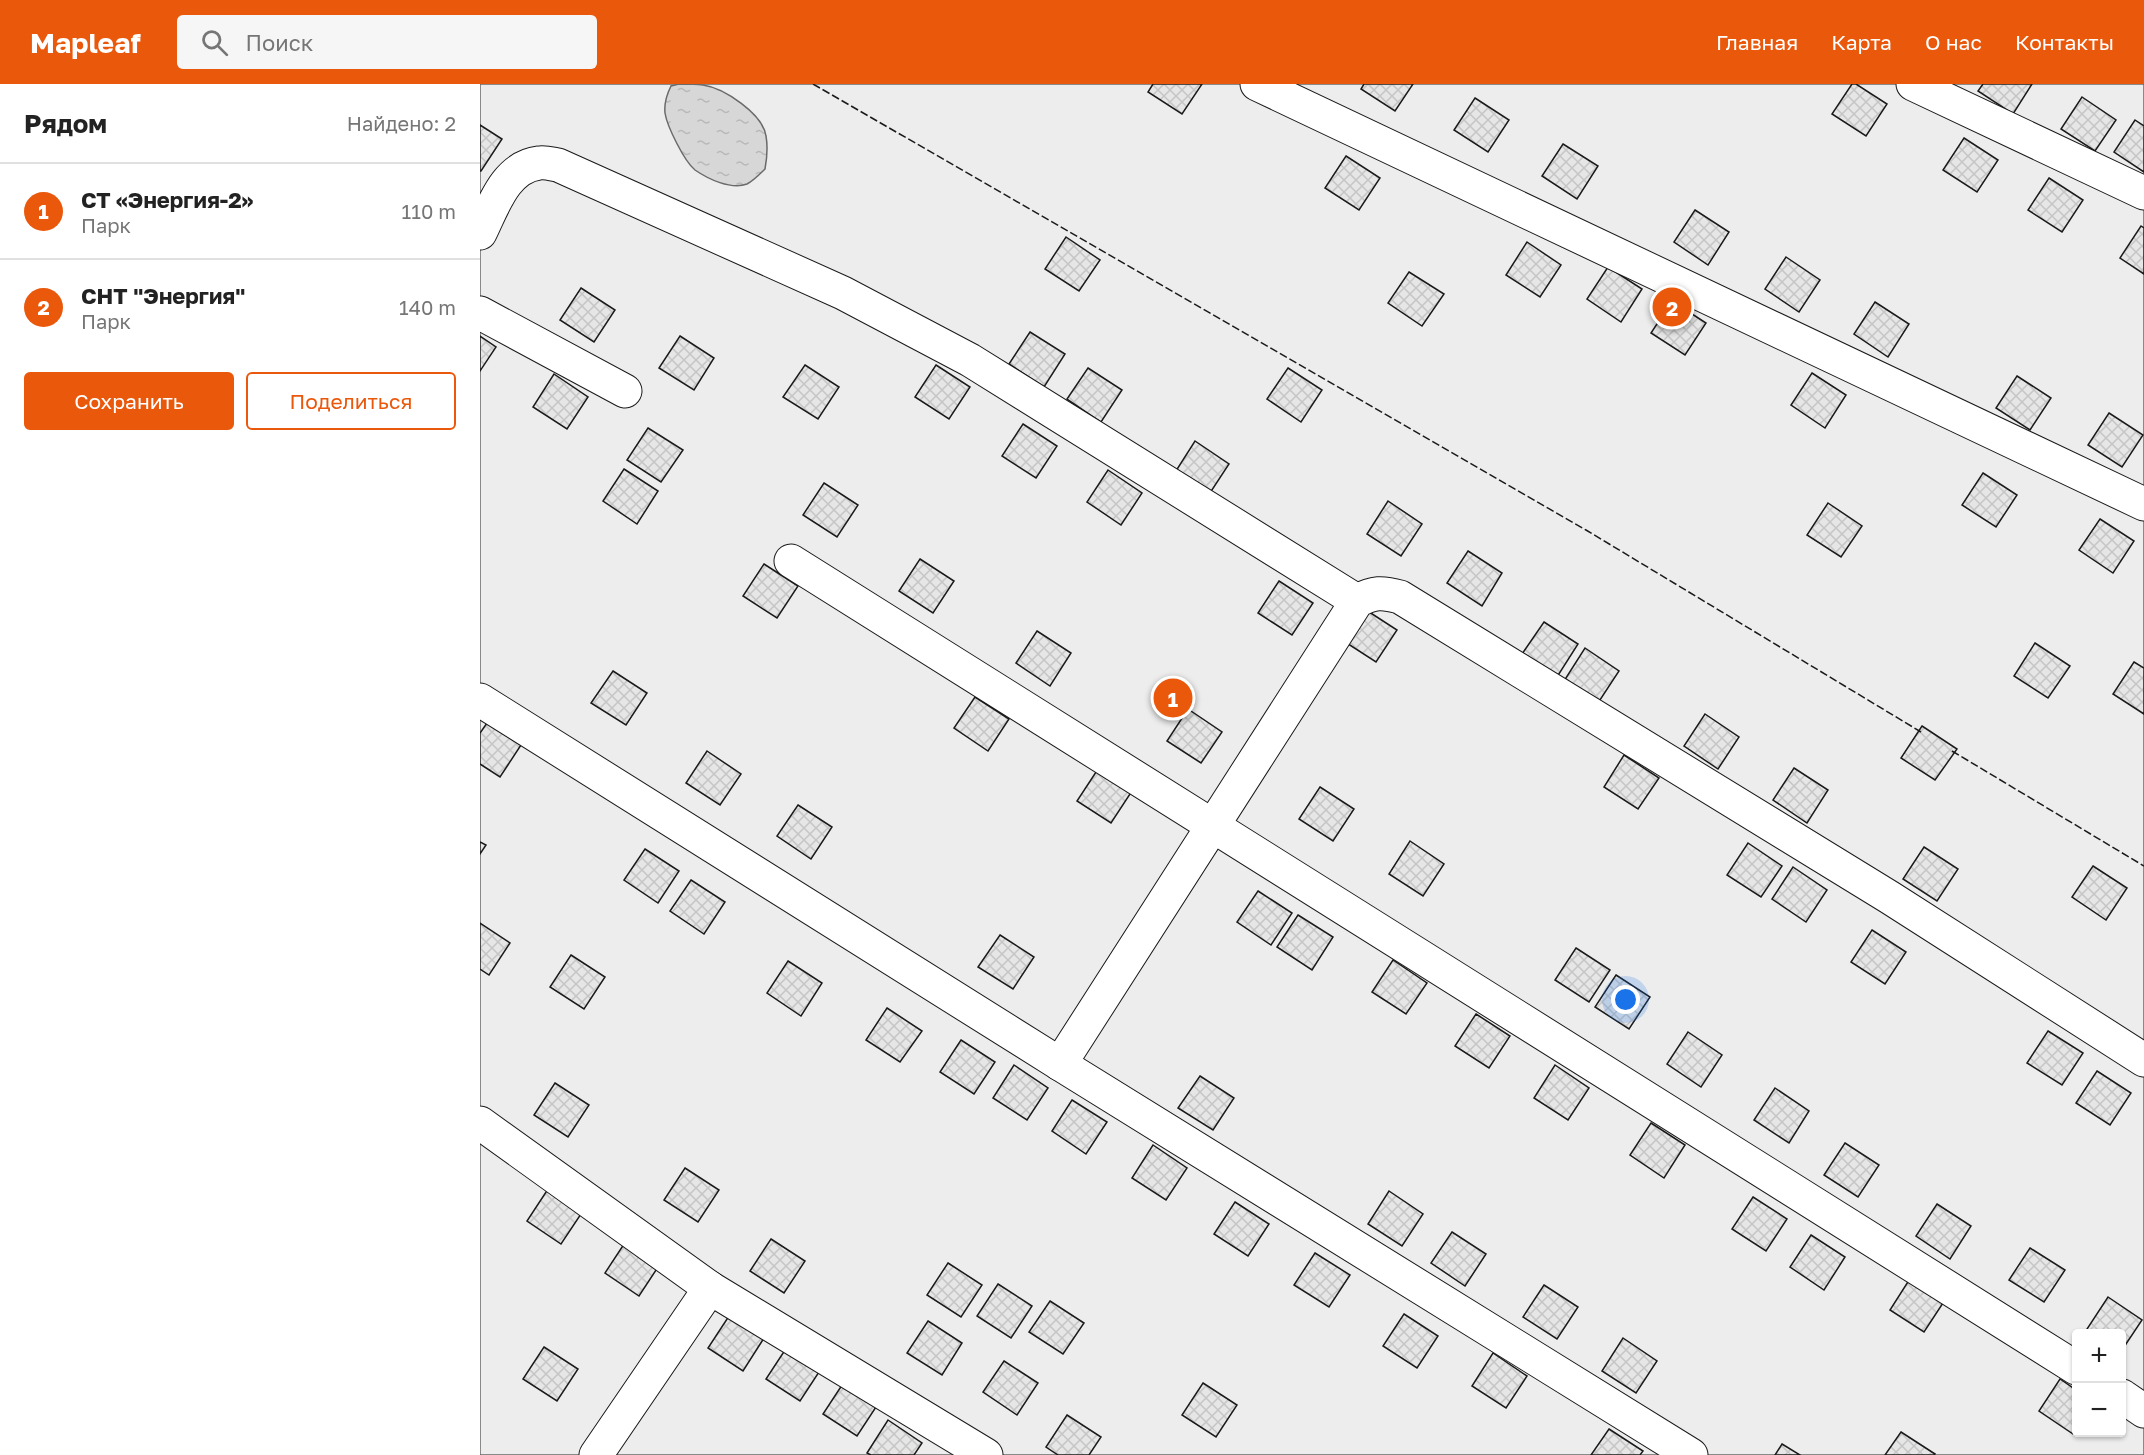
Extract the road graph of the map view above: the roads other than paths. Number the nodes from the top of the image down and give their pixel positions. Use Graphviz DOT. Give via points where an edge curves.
graph roads {
  1 [pos="1257,84"];
  2 [pos="1913,84"];
  3 [pos="2144,192"];
  4 [pos="480,233"];
  5 [pos="480,313"];
  6 [pos="625,391"];
  7 [pos="2144,504"];
  8 [pos="791,561"];
  9 [pos="1358,601"];
  10 [pos="480,700"];
  11 [pos="1213,825"];
  12 [pos="2144,1060"];
  13 [pos="1060,1064"];
  14 [pos="480,1123"];
  15 [pos="710,1288"];
  16 [pos="2072,1365"];
  17 [pos="2126,1399"];
  18 [pos="2144,1410"];
  19 [pos="596,1455"];
  20 [pos="986,1455"];
  21 [pos="1690,1455"];
  1 -- 7 [label="lane"];
  2 -- 3 [label="lane"];
  4 -- 9 [label="lane" via="508,180 539,162 558,165 843,293 970,360"];
  5 -- 6 [label="lane"];
  8 -- 11 [label="lane"];
  9 -- 11 [label="lane"];
  9 -- 12 [label="lane" via="1370,594 1401,597 1889,897"];
  10 -- 13 [label="lane"];
  11 -- 13 [label="lane"];
  11 -- 16 [label="lane"];
  13 -- 21 [label="lane"];
  14 -- 15 [label="lane"];
  15 -- 19 [label="lane"];
  15 -- 20 [label="lane"];
  17 -- 18 [label="lane"];
}
